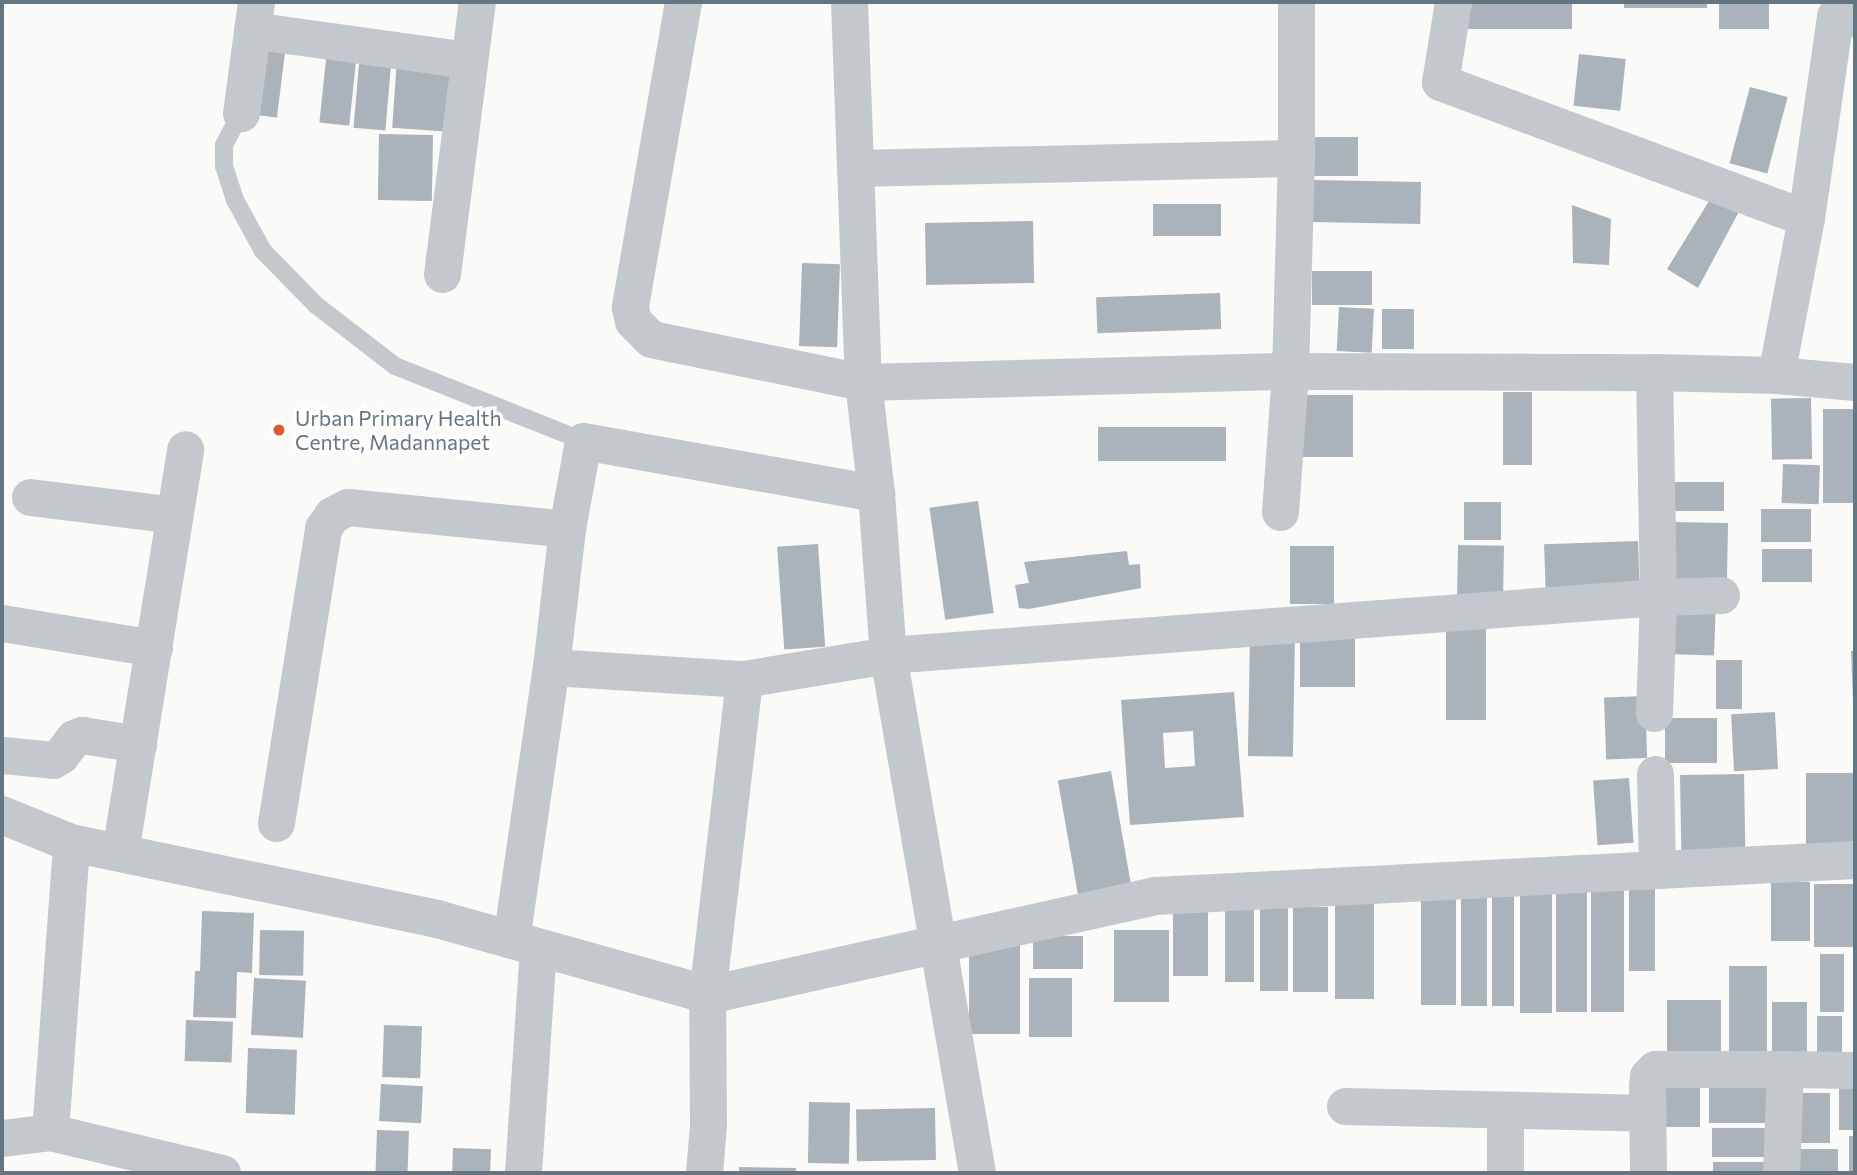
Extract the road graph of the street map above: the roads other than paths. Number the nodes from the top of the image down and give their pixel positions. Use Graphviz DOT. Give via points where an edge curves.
graph roads {
  1 [pos="477,2"];
  2 [pos="683,2"];
  3 [pos="849,2"];
  4 [pos="1296,2"];
  5 [pos="1453,2"];
  6 [pos="254,16"];
  7 [pos="1855,18"];
  8 [pos="468,60"];
  9 [pos="241,113"];
  10 [pos="1296,158"];
  11 [pos="856,168"];
  12 [pos="1806,218"];
  13 [pos="442,274"];
  14 [pos="1290,371"];
  15 [pos="1654,372"];
  16 [pos="1776,375"];
  17 [pos="863,382"];
  18 [pos="1855,382"];
  19 [pos="583,441"];
  20 [pos="185,449"];
  21 [pos="876,493"];
  22 [pos="30,497"];
  23 [pos="1280,512"];
  24 [pos="174,515"];
  25 [pos="567,529"];
  26 [pos="1721,595"];
  27 [pos="1658,597"];
  28 [pos="2,623"];
  29 [pos="154,648"];
  30 [pos="888,655"];
  31 [pos="551,667"];
  32 [pos="744,679"];
  33 [pos="1654,713"];
  34 [pos="138,744"];
  35 [pos="3,755"];
  36 [pos="1655,774"];
  37 [pos="2,815"];
  38 [pos="276,823"];
  39 [pos="71,843"];
  40 [pos="120,852"];
  41 [pos="1855,860"];
  42 [pos="1657,870"];
  43 [pos="939,942"];
  44 [pos="524,943"];
  45 [pos="707,995"];
  46 [pos="1785,1069"];
  47 [pos="1855,1070"];
  48 [pos="1345,1106"];
  49 [pos="1505,1111"];
  50 [pos="1648,1113"];
  51 [pos="50,1132"];
  52 [pos="2,1138"];
  53 [pos="222,1173"];
  54 [pos="523,1173"];
  55 [pos="704,1173"];
  56 [pos="977,1173"];
  57 [pos="1505,1173"];
  58 [pos="1648,1173"];
  59 [pos="1781,1173"];
  1 -- 8 [label="street"];
  2 -- 17 [label="street" via="630,307 633,321 651,339"];
  3 -- 11 [label="street"];
  4 -- 10 [label="street"];
  5 -- 12 [label="street" via="1440,82"];
  6 -- 8 [label="street"];
  6 -- 9 [label="street"];
  7 -- 12 [label="street" via="1835,16"];
  8 -- 13 [label="street"];
  9 -- 19 [label="lane" via="224,145 224,166 235,200 263,251 316,305 395,366"];
  10 -- 11 [label="street"];
  10 -- 14 [label="street"];
  11 -- 17 [label="street"];
  12 -- 16 [label="street"];
  14 -- 15 [label="street"];
  14 -- 17 [label="street"];
  14 -- 23 [label="street"];
  15 -- 16 [label="street"];
  15 -- 27 [label="street"];
  16 -- 18 [label="street"];
  17 -- 21 [label="street"];
  19 -- 21 [label="street"];
  19 -- 25 [label="street"];
  20 -- 24 [label="street"];
  21 -- 30 [label="street"];
  22 -- 24 [label="street"];
  24 -- 29 [label="street"];
  25 -- 31 [label="street"];
  25 -- 38 [label="street" via="348,507 332,515 323,528"];
  26 -- 27 [label="street"];
  27 -- 30 [label="street"];
  27 -- 33 [label="street"];
  28 -- 29 [label="street"];
  29 -- 34 [label="street"];
  30 -- 32 [label="street"];
  30 -- 43 [label="street"];
  31 -- 32 [label="street"];
  31 -- 44 [label="street"];
  32 -- 45 [label="street"];
  34 -- 35 [label="street" via="82,735 53,760"];
  34 -- 40 [label="street"];
  36 -- 42 [label="street"];
  37 -- 39 [label="street"];
  39 -- 40 [label="street"];
  39 -- 51 [label="street"];
  40 -- 44 [label="street" via="437,919"];
  41 -- 42 [label="street"];
  42 -- 43 [label="street" via="1156,896"];
  43 -- 45 [label="street"];
  43 -- 56 [label="street"];
  44 -- 45 [label="street"];
  44 -- 54 [label="street"];
  45 -- 55 [label="street"];
  46 -- 47 [label="street"];
  46 -- 50 [label="street" via="1655,1069 1648,1076"];
  46 -- 59 [label="street"];
  48 -- 49 [label="street"];
  49 -- 50 [label="street"];
  49 -- 57 [label="street"];
  50 -- 58 [label="street"];
  51 -- 52 [label="street"];
  51 -- 53 [label="street"];
}
